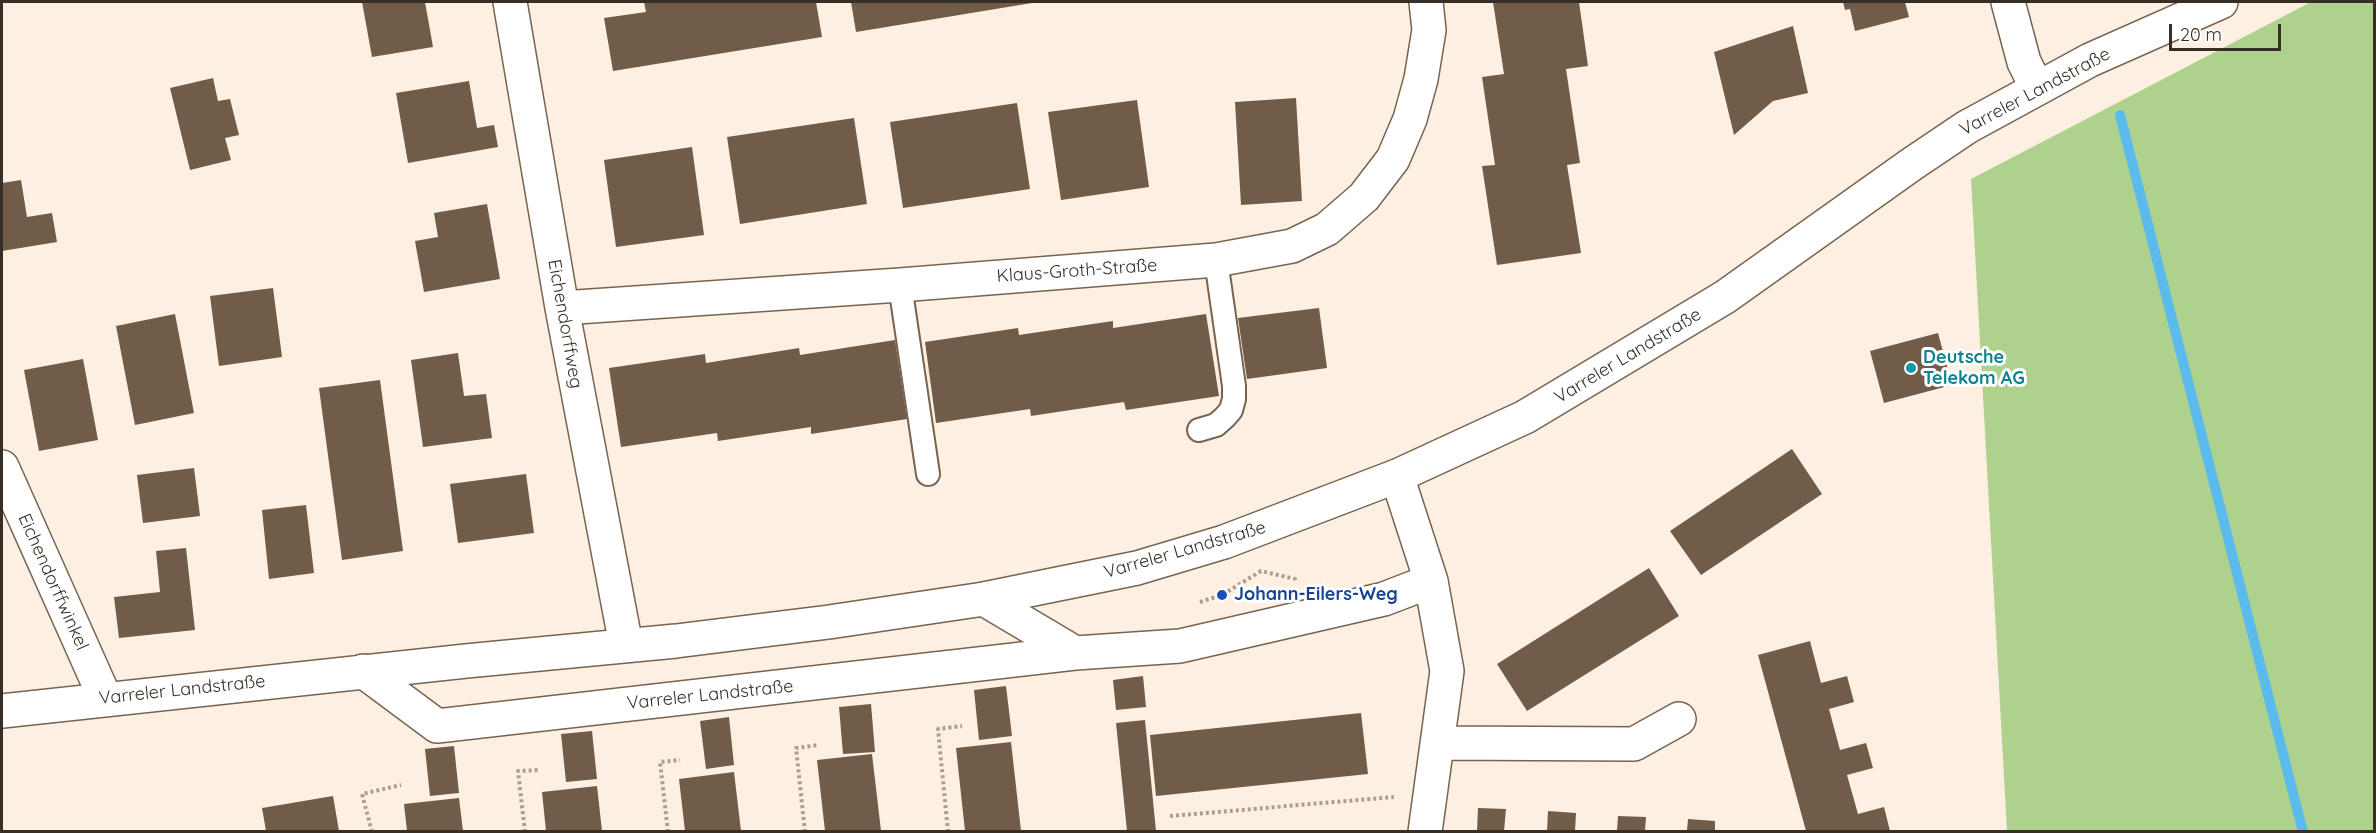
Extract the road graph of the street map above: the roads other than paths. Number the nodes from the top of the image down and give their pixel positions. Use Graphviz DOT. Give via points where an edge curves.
graph roads {
  1 [pos="510,2"];
  2 [pos="1426,2"];
  3 [pos="2008,2"];
  4 [pos="2221,2"];
  5 [pos="2037,88"];
  6 [pos="1216,260"];
  7 [pos="900,285"];
  8 [pos="562,308"];
  9 [pos="1199,430"];
  10 [pos="2,466"];
  11 [pos="928,474"];
  12 [pos="1397,476"];
  13 [pos="1431,581"];
  14 [pos="984,599"];
  15 [pos="626,645"];
  16 [pos="1075,653"];
  17 [pos="363,671"];
  18 [pos="105,698"];
  19 [pos="2,711"];
  20 [pos="1679,718"];
  21 [pos="1438,743"];
  22 [pos="1425,831"];
  1 -- 8 [label="street, Eichendorffweg"];
  2 -- 6 [label="street, Klaus-Groth-Straße" via="1429,30 1410,119 1393,159 1364,197 1327,229 1292,246"];
  3 -- 5 [label="street" via="2024,62"];
  4 -- 5 [label="street, Varreler Landstraße"];
  5 -- 12 [label="street, Varreler Landstraße" via="1967,127 1725,297 1617,363 1526,417"];
  6 -- 7 [label="street, Klaus-Groth-Straße"];
  6 -- 9 [label="lane" via="1234,399 1231,410 1216,425"];
  7 -- 8 [label="street, Klaus-Groth-Straße"];
  7 -- 11 [label="lane"];
  8 -- 15 [label="street, Eichendorffweg"];
  10 -- 18 [label="street, Eichendorffwinkel"];
  12 -- 13 [label="street"];
  12 -- 14 [label="street, Varreler Landstraße" via="1224,542 1137,568"];
  13 -- 16 [label="street, Varreler Landstraße" via="1384,599 1180,646"];
  13 -- 21 [label="street" via="1447,671"];
  14 -- 15 [label="street, Varreler Landstraße" via="829,622"];
  14 -- 16 [label="street"];
  15 -- 17 [label="street, Varreler Landstraße"];
  16 -- 17 [label="street, Varreler Landstraße" via="437,726"];
  17 -- 18 [label="street, Varreler Landstraße"];
  18 -- 19 [label="street, Varreler Landstraße"];
  20 -- 21 [label="street" via="1635,744"];
  21 -- 22 [label="street"];
}
